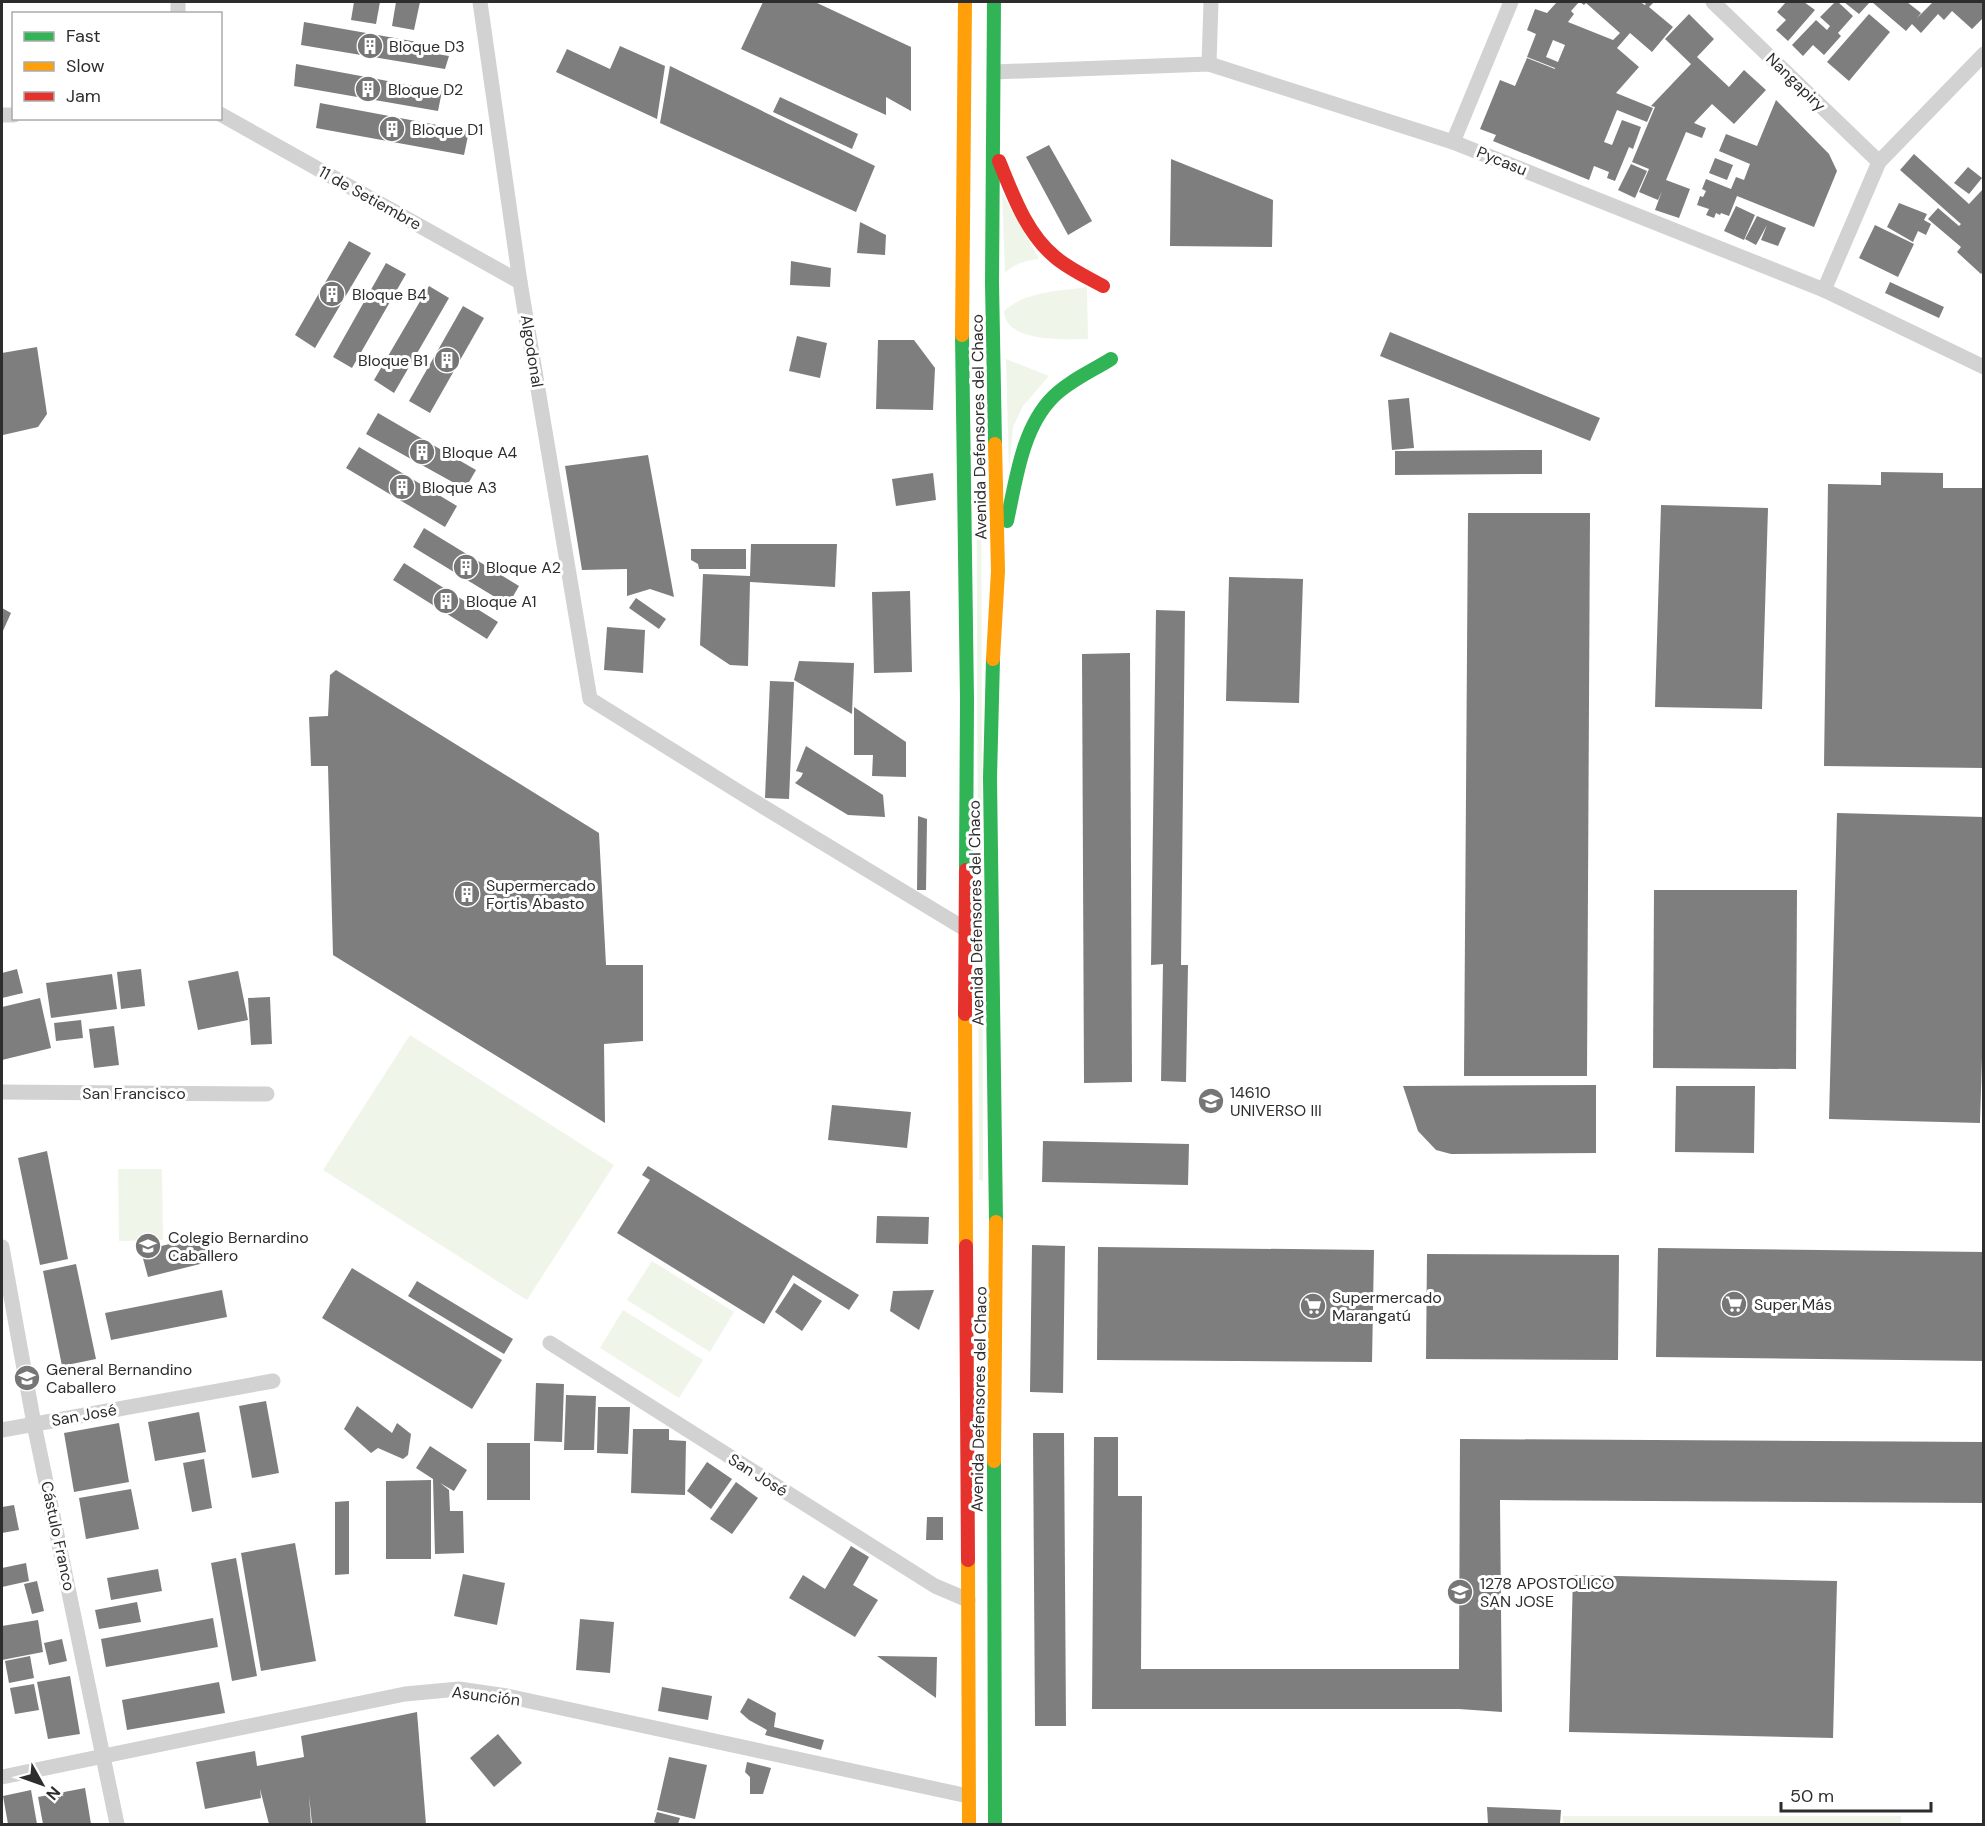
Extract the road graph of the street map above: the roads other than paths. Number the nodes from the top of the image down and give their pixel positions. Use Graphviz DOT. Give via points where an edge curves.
graph roads {
  1 [pos="480,2"];
  2 [pos="965,2"];
  3 [pos="976,2"];
  4 [pos="994,2"];
  5 [pos="1211,2"];
  6 [pos="1511,2"];
  7 [pos="1713,2"];
  8 [pos="1983,54"];
  9 [pos="1209,64"];
  10 [pos="994,72"];
  11 [pos="222,115"];
  12 [pos="1453,142"];
  13 [pos="994,148"];
  14 [pos="1879,162"];
  15 [pos="520,282"];
  16 [pos="992,283"];
  17 [pos="1103,286"];
  18 [pos="974,289"];
  19 [pos="1824,290"];
  20 [pos="962,297"];
  21 [pos="994,348"];
  22 [pos="1111,359"];
  23 [pos="1983,367"];
  24 [pos="998,561"];
  25 [pos="966,929"];
  26 [pos="966,1043"];
  27 [pos="2,1092"];
  28 [pos="267,1094"];
  29 [pos="979,1161"];
  30 [pos="997,1210"];
  31 [pos="982,1219"];
  32 [pos="997,1227"];
  33 [pos="2,1247"];
  34 [pos="980,1308"];
  35 [pos="550,1343"];
  36 [pos="981,1354"];
  37 [pos="273,1381"];
  38 [pos="968,1410"];
  39 [pos="34,1424"];
  40 [pos="2,1430"];
  41 [pos="968,1600"];
  42 [pos="104,1757"];
  43 [pos="2,1777"];
  44 [pos="968,1796"];
  45 [pos="117,1824"];
  46 [pos="969,1824"];
  47 [pos="995,1824"];
  1 -- 15 [label="street, Algodonal"];
  2 -- 20 [label="highway, Avenida Defensores del Chaco"];
  3 -- 18 [label="highway"];
  4 -- 10 [label="highway, Avenida Defensores del Chaco"];
  5 -- 9 [label="street"];
  6 -- 12 [label="street"];
  7 -- 14 [label="street, Nangapiry"];
  8 -- 14 [label="street"];
  9 -- 10 [label="street, Pycasu"];
  9 -- 12 [label="street, Pycasu"];
  10 -- 13 [label="highway, Avenida Defensores del Chaco"];
  11 -- 15 [label="street, 11 de Setiembre"];
  12 -- 19 [label="street, Pycasu"];
  13 -- 16 [label="highway, Avenida Defensores del Chaco"];
  13 -- 17 [label="highway" via="1013,197 1040,242 1053,257"];
  14 -- 19 [label="street"];
  15 -- 25 [label="street, Algodonal" via="590,699"];
  16 -- 18 [label="highway"];
  16 -- 21 [label="highway, Avenida Defensores del Chaco"];
  18 -- 20 [label="highway"];
  18 -- 21 [label="highway" via="973,322 978,336"];
  19 -- 23 [label="street, Pycasu"];
  20 -- 25 [label="highway, Avenida Defensores del Chaco"];
  21 -- 24 [label="highway, Avenida Defensores del Chaco"];
  22 -- 24 [label="highway" via="1069,384 1038,415"];
  24 -- 30 [label="highway, Avenida Defensores del Chaco" via="990,778"];
  25 -- 26 [label="highway, Avenida Defensores del Chaco"];
  26 -- 29 [label="highway" via="978,1068"];
  26 -- 38 [label="highway, Avenida Defensores del Chaco"];
  27 -- 28 [label="street, San Francisco"];
  30 -- 31 [label="highway" via="988,1211"];
  30 -- 32 [label="highway, Avenida Defensores del Chaco"];
  31 -- 32 [label="highway"];
  31 -- 34 [label="highway"];
  32 -- 47 [label="highway, Avenida Defensores del Chaco"];
  33 -- 39 [label="street, Cástulo Franco"];
  35 -- 41 [label="street, San José" via="935,1586"];
  36 -- 38 [label="highway" via="982,1377"];
  37 -- 39 [label="street, San José"];
  38 -- 41 [label="highway, Avenida Defensores del Chaco"];
  39 -- 40 [label="street, San José"];
  39 -- 42 [label="street, Cástulo Franco"];
  41 -- 44 [label="highway, Avenida Defensores del Chaco"];
  42 -- 43 [label="street, Asunción"];
  42 -- 44 [label="street, Asunción" via="405,1694 459,1689"];
  42 -- 45 [label="street, Cástulo Franco"];
  44 -- 46 [label="highway, Avenida Defensores del Chaco"];
}
